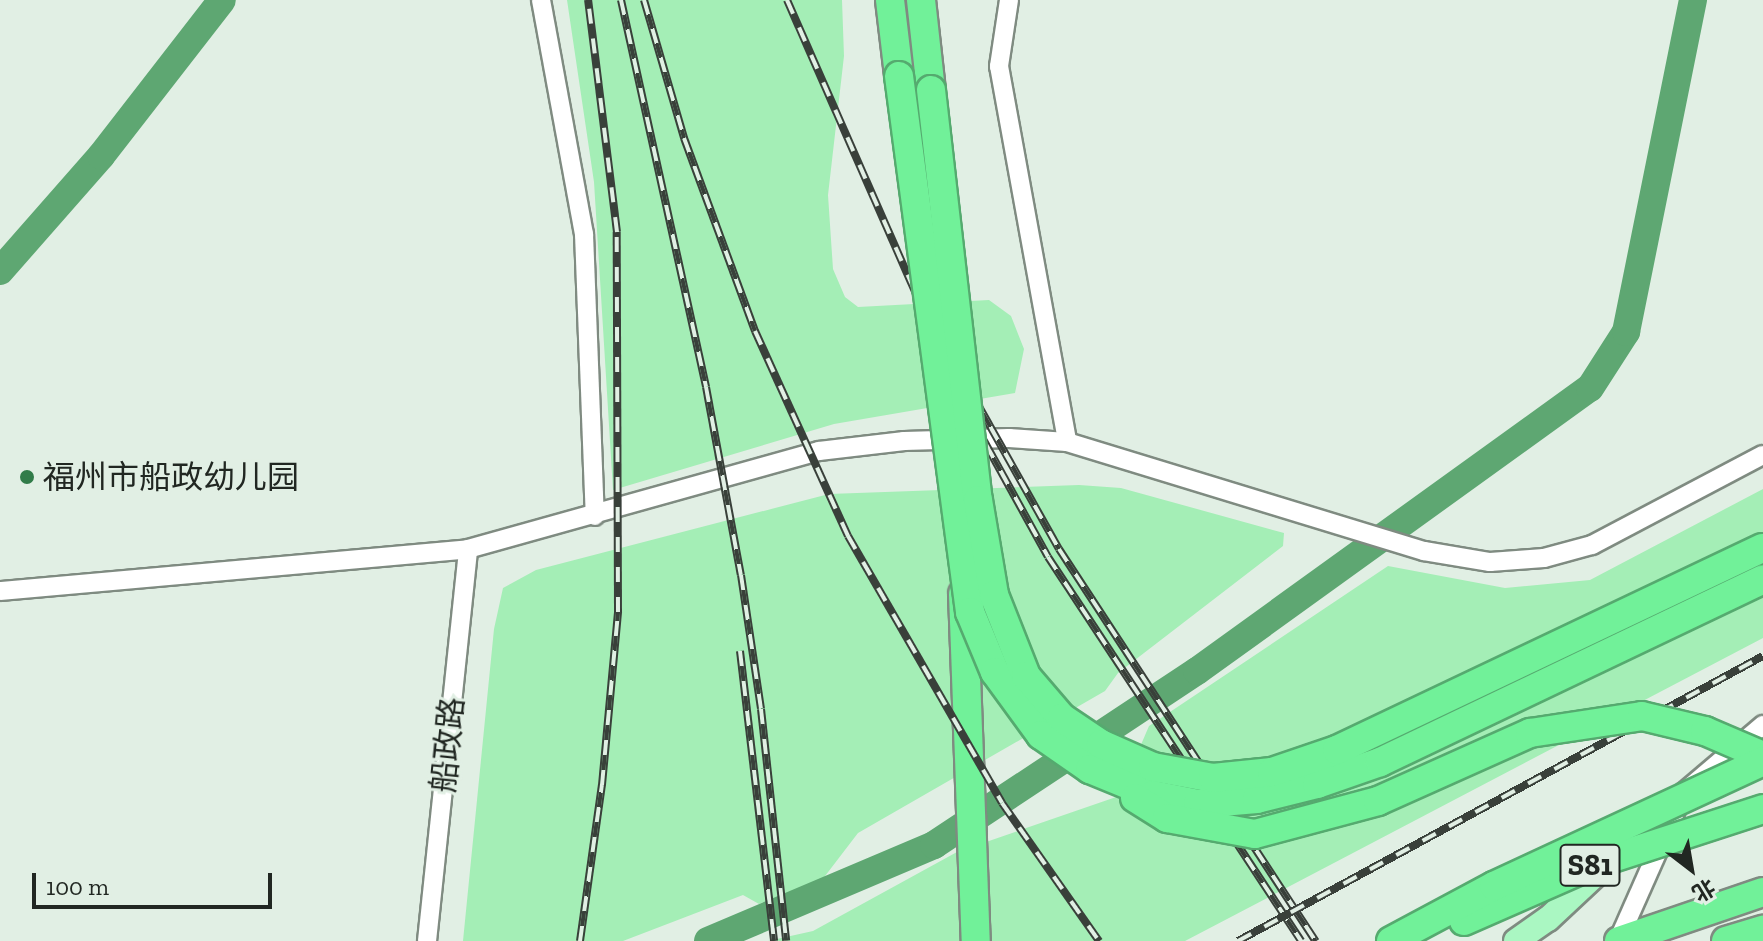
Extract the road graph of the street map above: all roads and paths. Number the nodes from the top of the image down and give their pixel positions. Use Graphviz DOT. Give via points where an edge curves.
graph roads {
  1 [pos="541,0"];
  2 [pos="890,0"];
  3 [pos="921,0"];
  4 [pos="928,0"];
  5 [pos="1009,0"];
  6 [pos="926,42"];
  7 [pos="1067,442"];
  8 [pos="1763,455"];
  9 [pos="595,516"];
  10 [pos="1763,548"];
  11 [pos="468,549"];
  12 [pos="964,561"];
  13 [pos="1763,579"];
  14 [pos="0,591"];
  15 [pos="1763,725"];
  16 [pos="1763,759"];
  17 [pos="1090,769"];
  18 [pos="1684,792"];
  19 [pos="1763,809"];
  20 [pos="1763,892"];
  21 [pos="1548,919"];
  22 [pos="1763,930"];
  23 [pos="427,941"];
  24 [pos="976,941"];
  25 [pos="1391,941"];
  26 [pos="1425,941"];
  27 [pos="1516,941"];
  28 [pos="1538,941"];
  29 [pos="1619,941"];
  30 [pos="1726,941"];
  1 -- 9 [label="street" via="586,255"];
  2 -- 12 [label="highway, bridge"];
  3 -- 6 [label="highway"];
  4 -- 6 [label="highway"];
  5 -- 7 [label="street" via="999,66"];
  6 -- 10 [label="highway, bridge" via="978,500 994,595 1026,676 1062,718 1101,744 1153,767 1213,778 1272,772 1337,750"];
  7 -- 8 [label="street" via="1424,551 1490,562 1544,558 1592,545"];
  7 -- 9 [label="street" via="904,441 819,451"];
  9 -- 11 [label="street"];
  11 -- 14 [label="street"];
  11 -- 23 [label="street, 船政路"];
  12 -- 17 [label="highway, bridge" via="970,612 995,672 1041,735"];
  12 -- 24 [label="highway, bridge"];
  13 -- 17 [label="highway, bridge" via="1380,762 1317,784 1257,799 1198,804 1153,795"];
  15 -- 18 [label="street"];
  16 -- 17 [label="highway, bridge" via="1705,731 1642,716 1592,719 1530,733 1378,801 1255,834 1167,818"];
  16 -- 25 [label="highway, bridge" via="1494,886"];
  18 -- 21 [label="main road"];
  18 -- 29 [label="street"];
  19 -- 26 [label="highway, S81, bridge" via="1594,864"];
  20 -- 29 [label="highway, S81"];
  21 -- 27 [label="main road"];
  21 -- 28 [label="main road"];
  22 -- 30 [label="highway"];
}
